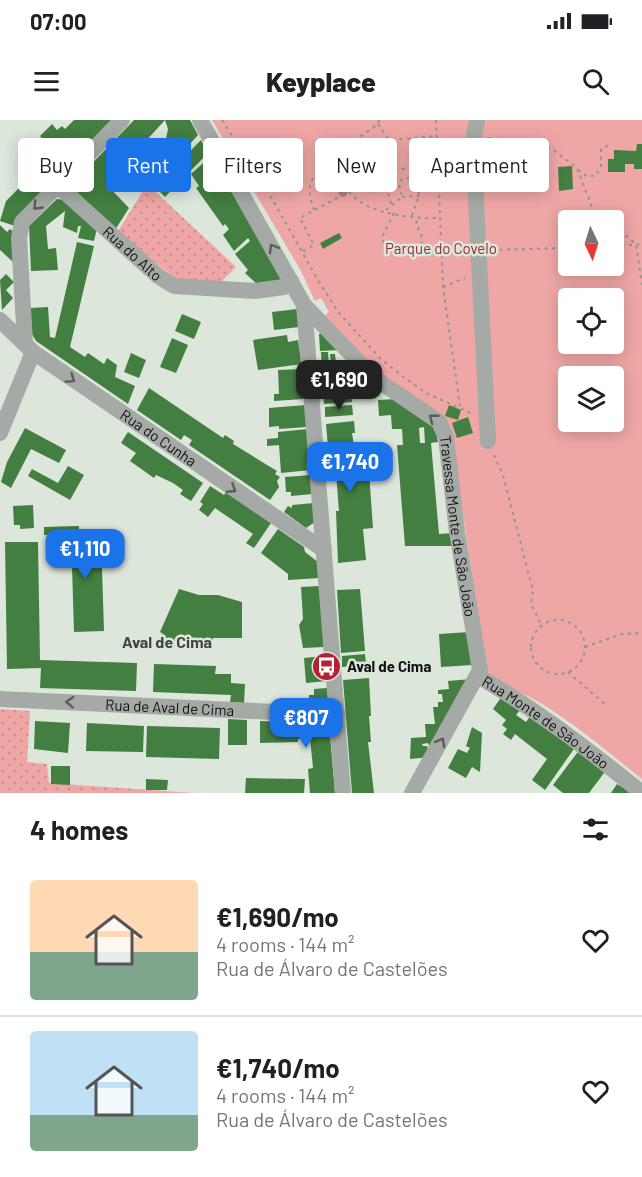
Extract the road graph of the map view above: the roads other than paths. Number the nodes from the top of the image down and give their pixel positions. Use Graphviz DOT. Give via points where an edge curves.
graph roads {
  1 [pos="122,120"];
  2 [pos="200,120"];
  3 [pos="477,120"];
  4 [pos="94,148"];
  5 [pos="50,192"];
  6 [pos="65,192"];
  7 [pos="291,281"];
  8 [pos="304,305"];
  9 [pos="0,320"];
  10 [pos="29,348"];
  11 [pos="0,433"];
  12 [pos="488,441"];
  13 [pos="324,550"];
  14 [pos="478,676"];
  15 [pos="0,699"];
  16 [pos="338,715"];
  17 [pos="343,793"];
  18 [pos="412,793"];
  19 [pos="642,793"];
  1 -- 4 [label="street"];
  7 -- 2 [label="street, one-way"];
  3 -- 12 [label="street" via="477,250"];
  5 -- 10 [label="street, one-way" via="20,229"];
  6 -- 7 [label="street, Rua do Alto" via="174,286 268,290"];
  7 -- 8 [label="street"];
  8 -- 13 [label="street"];
  14 -- 8 [label="street, Travessa Monte de São João, one-way" via="480,663 457,532 446,437 439,422 373,376"];
  9 -- 10 [label="street, Rua do Cunha"];
  10 -- 11 [label="street"];
  10 -- 13 [label="street, Rua do Cunha, one-way"];
  13 -- 16 [label="street"];
  18 -- 14 [label="street, one-way"];
  14 -- 19 [label="street, Rua Monte de São João" via="522,701"];
  16 -- 15 [label="street, Rua de Aval de Cima, one-way"];
  16 -- 17 [label="street"];
}
